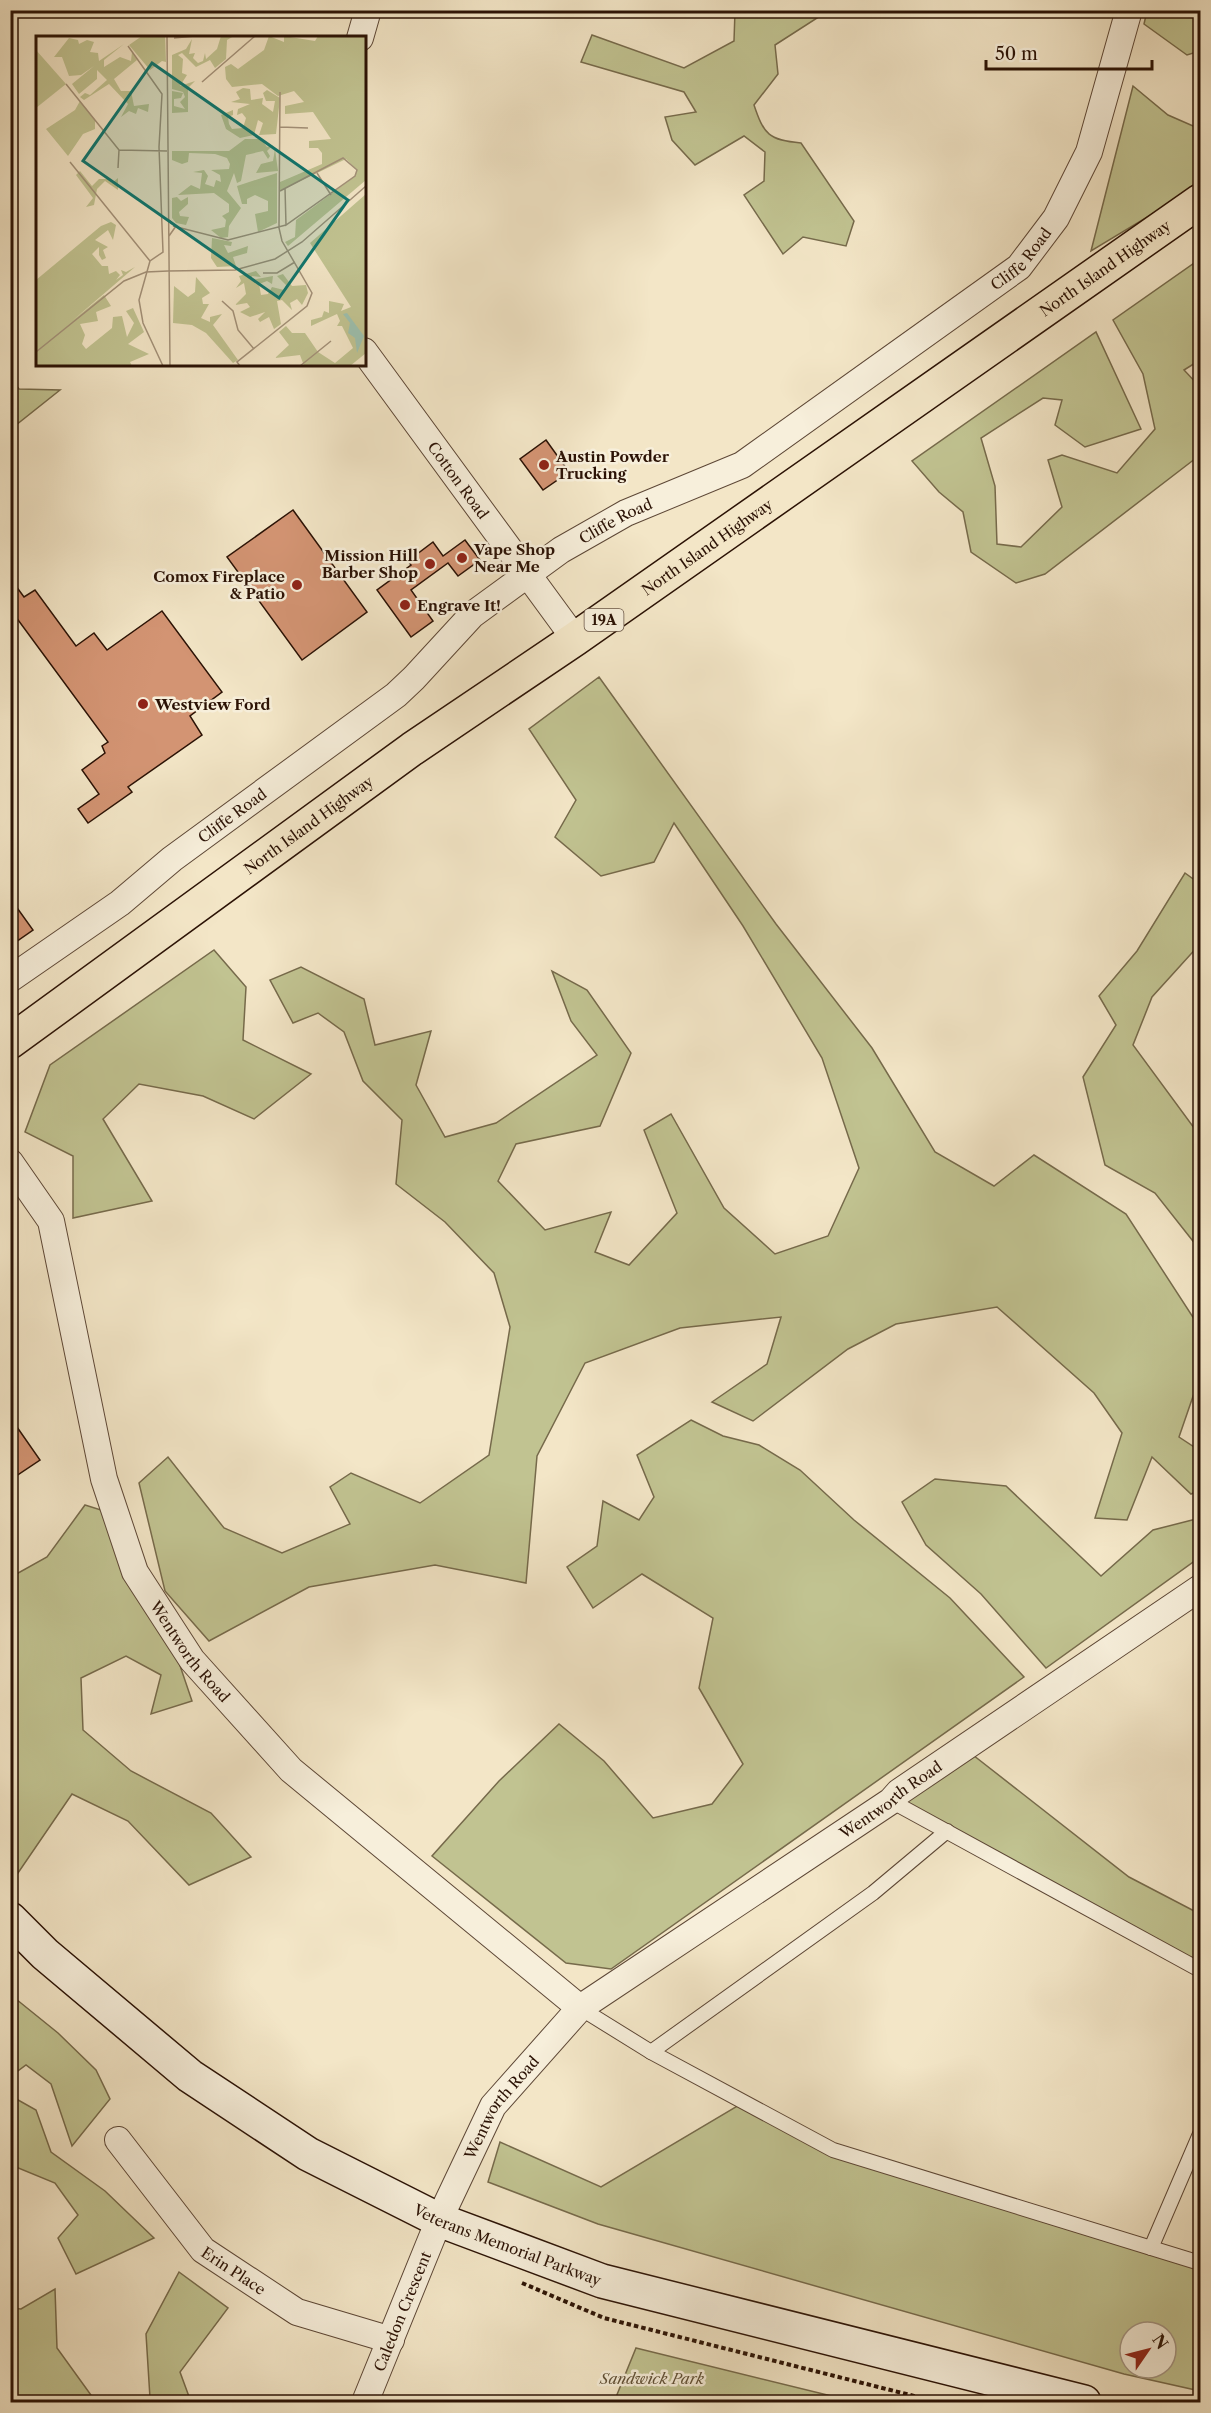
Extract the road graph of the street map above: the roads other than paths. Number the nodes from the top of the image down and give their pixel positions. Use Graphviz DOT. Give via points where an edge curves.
graph roads {
  1 [pos="368,10"];
  2 [pos="1129,10"];
  3 [pos="361,36"];
  4 [pos="1200,201"];
  5 [pos="366,354"];
  6 [pos="528,574"];
  7 [pos="575,639"];
  8 [pos="10,979"];
  9 [pos="13,1045"];
  10 [pos="10,1162"];
  11 [pos="1200,1588"];
  12 [pos="891,1800"];
  13 [pos="947,1831"];
  14 [pos="10,1919"];
  15 [pos="1200,1970"];
  16 [pos="580,2008"];
  17 [pos="651,2052"];
  18 [pos="1200,2134"];
  19 [pos="118,2140"];
  20 [pos="439,2220"];
  21 [pos="1151,2248"];
  22 [pos="1200,2263"];
  23 [pos="391,2340"];
  24 [pos="365,2403"];
  25 [pos="1084,2403"];
  1 -- 3 [label="street"];
  2 -- 6 [label="street, Cliffe Road" via="1089,152 1056,218 1018,267 742,465 626,513"];
  4 -- 7 [label="main road, North Island Highway / 19A"];
  5 -- 6 [label="street, Cotton Road"];
  6 -- 7 [label="street, Cotton Road"];
  6 -- 8 [label="street, Cliffe Road" via="472,615 396,695 172,859 120,903"];
  7 -- 9 [label="main road, North Island Highway / 19A" via="412,749"];
  10 -- 16 [label="street, Wentworth Road" via="51,1221 104,1479 135,1572 192,1660 291,1770"];
  11 -- 12 [label="street, Wentworth Road"];
  12 -- 13 [label="lane"];
  12 -- 16 [label="street, Wentworth Road"];
  13 -- 15 [label="lane"];
  13 -- 17 [label="lane" via="864,1900"];
  14 -- 20 [label="main road, Veterans Memorial Parkway" via="45,1954 190,2076 308,2154"];
  16 -- 17 [label="lane"];
  16 -- 20 [label="street, Wentworth Road" via="493,2106"];
  17 -- 21 [label="lane" via="833,2150"];
  18 -- 21 [label="lane"];
  19 -- 23 [label="street, Erin Place" via="203,2250 297,2312"];
  20 -- 23 [label="street, Caledon Crescent"];
  20 -- 25 [label="main road, Veterans Memorial Parkway" via="602,2281"];
  21 -- 22 [label="lane"];
  23 -- 24 [label="street, Caledon Crescent"];
}
